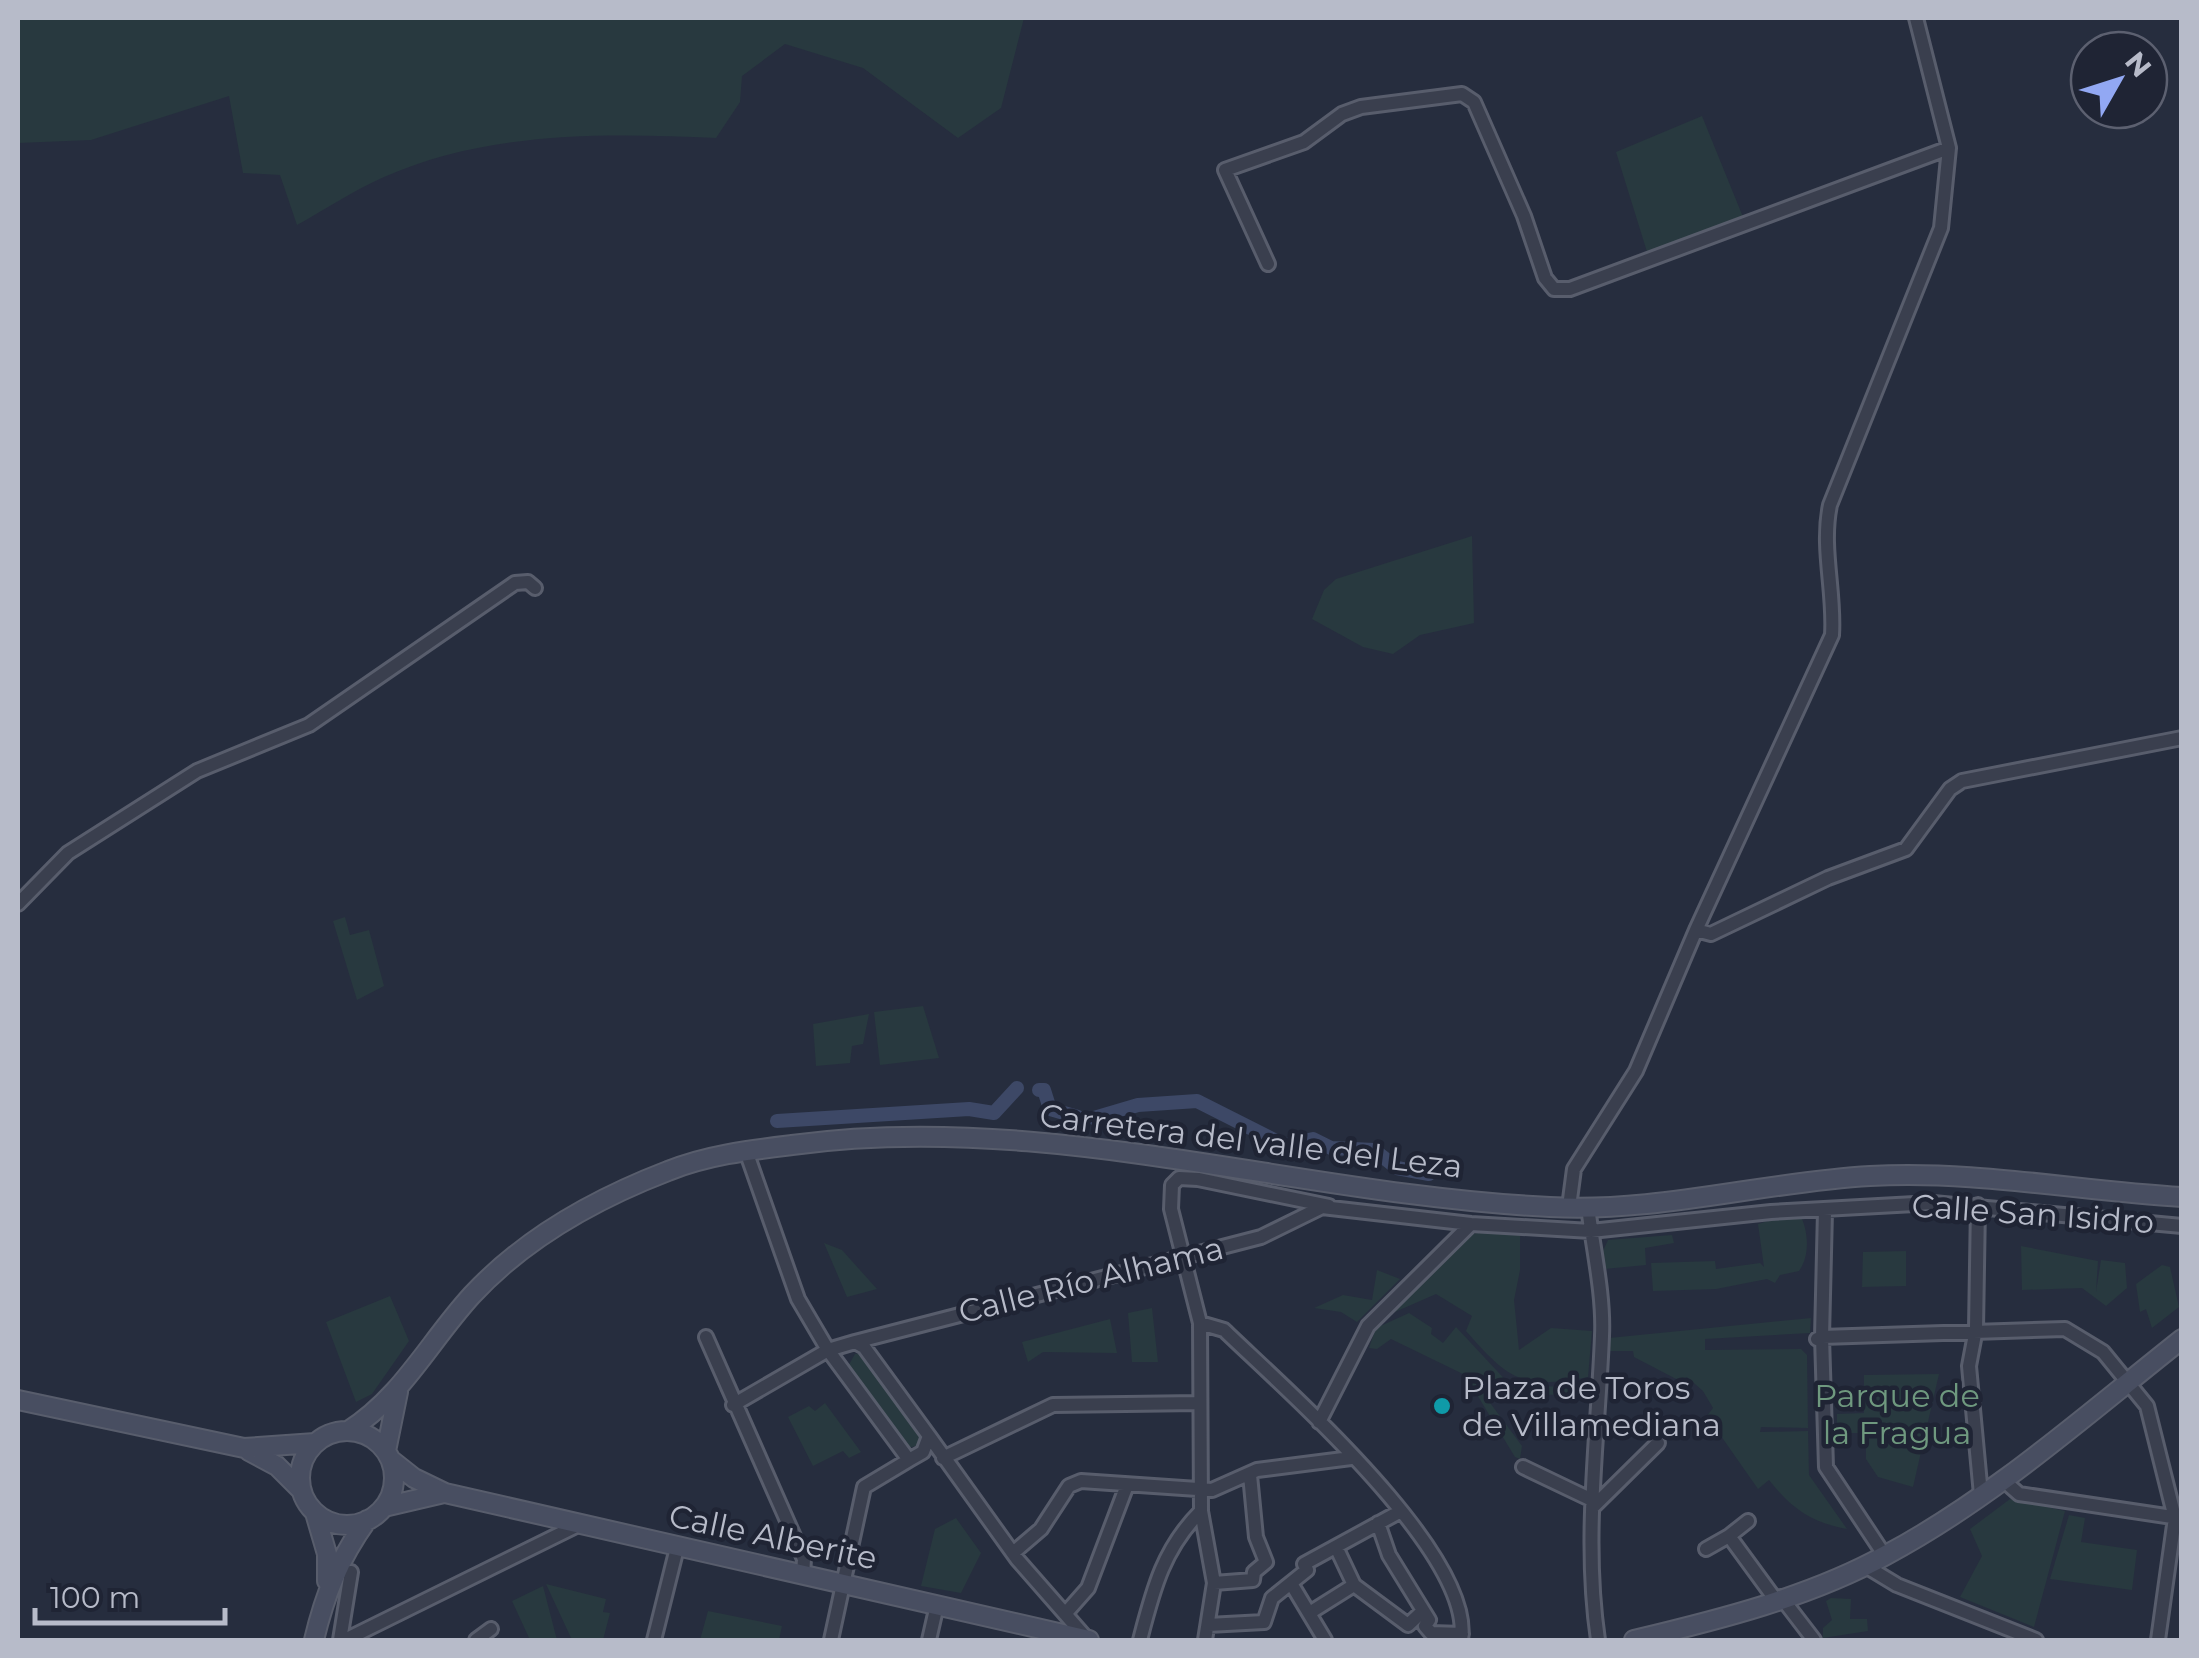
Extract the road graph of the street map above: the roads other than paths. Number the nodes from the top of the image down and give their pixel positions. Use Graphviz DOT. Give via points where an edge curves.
graph roads {
  1 [pos="1916,18"];
  2 [pos="1949,148"];
  3 [pos="1268,264"];
  4 [pos="536,588"];
  5 [pos="2182,738"];
  6 [pos="18,904"];
  7 [pos="1696,930"];
  8 [pos="746,1151"];
  9 [pos="2182,1198"];
  10 [pos="1978,1205"];
  11 [pos="1578,1207"];
  12 [pos="1340,1209"];
  13 [pos="1825,1211"];
  14 [pos="1471,1224"];
  15 [pos="2182,1226"];
  16 [pos="1591,1230"];
  17 [pos="1183,1256"];
  18 [pos="1200,1323"];
  19 [pos="1976,1329"];
  20 [pos="1822,1337"];
  21 [pos="706,1338"];
  22 [pos="2182,1340"];
  23 [pos="850,1343"];
  24 [pos="828,1350"];
  25 [pos="842,1370"];
  26 [pos="2127,1382"];
  27 [pos="399,1392"];
  28 [pos="18,1400"];
  29 [pos="1198,1402"];
  30 [pos="733,1405"];
  31 [pos="1318,1422"];
  32 [pos="348,1430"];
  33 [pos="930,1436"];
  34 [pos="315,1442"];
  35 [pos="1658,1442"];
  36 [pos="244,1448"];
  37 [pos="941,1454"];
  38 [pos="388,1455"];
  39 [pos="915,1456"];
  40 [pos="1352,1458"];
  41 [pos="1523,1467"];
  42 [pos="1250,1475"];
  43 [pos="2002,1479"];
  44 [pos="1126,1485"];
  45 [pos="301,1490"];
  46 [pos="1200,1491"];
  47 [pos="445,1492"];
  48 [pos="1981,1495"];
  49 [pos="1592,1504"];
  50 [pos="384,1507"];
  51 [pos="1401,1511"];
  52 [pos="1201,1512"];
  53 [pos="315,1513"];
  54 [pos="2178,1518"];
  55 [pos="368,1520"];
  56 [pos="1748,1521"];
  57 [pos="1378,1523"];
  58 [pos="580,1524"];
  59 [pos="1728,1536"];
  60 [pos="678,1548"];
  61 [pos="1337,1549"];
  62 [pos="1706,1549"];
  63 [pos="1013,1553"];
  64 [pos="1876,1560"];
  65 [pos="351,1572"];
  66 [pos="803,1574"];
  67 [pos="1253,1580"];
  68 [pos="844,1583"];
  69 [pos="1214,1583"];
  70 [pos="1292,1585"];
  71 [pos="1354,1585"];
  72 [pos="328,1586"];
  73 [pos="1272,1598"];
  74 [pos="1778,1598"];
  75 [pos="937,1604"];
  76 [pos="1311,1612"];
  77 [pos="1423,1612"];
  78 [pos="1065,1614"];
  79 [pos="1208,1625"];
  80 [pos="491,1629"];
  81 [pos="1461,1637"];
  82 [pos="314,1640"];
  83 [pos="343,1640"];
  84 [pos="476,1640"];
  85 [pos="654,1640"];
  86 [pos="830,1640"];
  87 [pos="930,1640"];
  88 [pos="1088,1640"];
  89 [pos="1140,1640"];
  90 [pos="1205,1640"];
  91 [pos="1325,1640"];
  92 [pos="1598,1640"];
  93 [pos="1634,1640"];
  94 [pos="1814,1640"];
  95 [pos="2036,1640"];
  96 [pos="2158,1640"];
  1 -- 2 [label="street"];
  2 -- 3 [label="street" via="1570,290 1554,289 1474,102 1462,94 1361,107 1304,142 1225,170"];
  2 -- 7 [label="street" via="1941,228 1830,506 1832,636"];
  4 -- 6 [label="street" via="515,582 308,725 197,771 68,853"];
  5 -- 7 [label="street" via="1962,781 1906,849 1711,934"];
  7 -- 11 [label="street" via="1636,1072 1574,1169"];
  8 -- 11 [label="main road, Carretera del valle del Leza" via="840,1138 978,1138 1407,1193"];
  8 -- 24 [label="street" via="798,1298"];
  8 -- 27 [label="main road, Carretera del valle del Leza" via="675,1168 564,1219 475,1292"];
  9 -- 11 [label="main road, Carretera del valle del Leza" via="1941,1174"];
  10 -- 13 [label="street, Calle San Isidro"];
  10 -- 15 [label="street, Calle San Isidro"];
  10 -- 19 [label="street"];
  11 -- 16 [label="street"];
  12 -- 14 [label="street, Calle San Isidro"];
  12 -- 17 [label="street, Calle Río Alhama" via="1322,1206 1262,1237"];
  12 -- 17 [label="street" via="1179,1178 1172,1185 1171,1209"];
  13 -- 16 [label="street, Calle San Isidro"];
  13 -- 20 [label="street"];
  14 -- 16 [label="street, Calle San Isidro"];
  14 -- 31 [label="street" via="1368,1326"];
  16 -- 49 [label="street" via="1603,1332"];
  17 -- 18 [label="street"];
  17 -- 23 [label="street, Calle Río Alhama"];
  18 -- 29 [label="street"];
  18 -- 31 [label="street" via="1224,1330"];
  19 -- 20 [label="street"];
  19 -- 26 [label="street" via="2065,1329 2103,1352"];
  19 -- 48 [label="street" via="1969,1390"];
  20 -- 64 [label="street" via="1826,1468"];
  21 -- 30 [label="street"];
  22 -- 26 [label="main road"];
  23 -- 24 [label="street, Calle Río Alhama"];
  23 -- 25 [label="street" via="838,1358"];
  23 -- 33 [label="street" via="864,1347"];
  24 -- 25 [label="street"];
  24 -- 30 [label="street"];
  25 -- 39 [label="street"];
  26 -- 43 [label="main road"];
  26 -- 54 [label="street" via="2148,1406"];
  27 -- 32 [label="main road, Carretera del valle del Leza"];
  27 -- 38 [label="main road, Carretera del valle del Leza"];
  28 -- 36 [label="main road"];
  29 -- 37 [label="street" via="1053,1405"];
  29 -- 46 [label="street"];
  30 -- 66 [label="street" via="804,1559"];
  31 -- 40 [label="street"];
  32 -- 34 [label="main road"];
  32 -- 38 [label="main road" via="369,1436"];
  33 -- 37 [label="street"];
  33 -- 39 [label="street"];
  34 -- 36 [label="main road"];
  34 -- 45 [label="main road" via="301,1464"];
  35 -- 49 [label="street"];
  36 -- 45 [label="main road" via="277,1466"];
  37 -- 39 [label="street"];
  37 -- 63 [label="street"];
  38 -- 47 [label="main road, Calle Alberite" via="414,1478"];
  38 -- 50 [label="main road" via="394,1479"];
  39 -- 68 [label="street" via="864,1488"];
  40 -- 42 [label="street"];
  40 -- 51 [label="street"];
  41 -- 49 [label="street"];
  42 -- 46 [label="street"];
  42 -- 67 [label="street" via="1256,1537 1266,1562"];
  43 -- 48 [label="main road"];
  43 -- 54 [label="street" via="2019,1494"];
  44 -- 46 [label="street"];
  44 -- 63 [label="street" via="1069,1486 1041,1529"];
  44 -- 78 [label="street" via="1088,1588"];
  45 -- 53 [label="main road"];
  46 -- 52 [label="street"];
  47 -- 50 [label="main road, Calle Alberite"];
  47 -- 58 [label="main road, Calle Alberite"];
  48 -- 64 [label="main road"];
  49 -- 92 [label="street"];
  50 -- 55 [label="main road"];
  51 -- 57 [label="street"];
  51 -- 81 [label="street" via="1456,1597"];
  52 -- 69 [label="street"];
  52 -- 89 [label="street" via="1168,1551"];
  53 -- 55 [label="main road" via="335,1524"];
  53 -- 72 [label="main road"];
  54 -- 96 [label="street"];
  55 -- 72 [label="main road"];
  56 -- 59 [label="street"];
  57 -- 61 [label="street"];
  57 -- 77 [label="street" via="1388,1554"];
  58 -- 60 [label="main road, Calle Alberite"];
  58 -- 83 [label="street"];
  59 -- 62 [label="street"];
  59 -- 74 [label="street"];
  60 -- 66 [label="main road, Calle Alberite"];
  60 -- 85 [label="street"];
  61 -- 70 [label="street" via="1304,1564 1307,1570"];
  61 -- 71 [label="street"];
  63 -- 78 [label="street"];
  64 -- 74 [label="main road"];
  64 -- 95 [label="street" via="1896,1586"];
  65 -- 83 [label="street"];
  66 -- 68 [label="main road, Calle Alberite"];
  67 -- 69 [label="street"];
  67 -- 73 [label="street"];
  68 -- 75 [label="main road, Calle Alberite"];
  68 -- 86 [label="street"];
  69 -- 79 [label="street"];
  70 -- 73 [label="street"];
  70 -- 76 [label="street"];
  71 -- 76 [label="street"];
  71 -- 77 [label="street" via="1408,1624"];
  72 -- 82 [label="main road"];
  73 -- 79 [label="street" via="1264,1622"];
  74 -- 93 [label="main road"];
  74 -- 94 [label="street"];
  75 -- 87 [label="street"];
  75 -- 88 [label="main road, Calle Alberite"];
  76 -- 91 [label="street"];
  77 -- 81 [label="street" via="1431,1634"];
  78 -- 88 [label="street"];
  79 -- 90 [label="street"];
  80 -- 84 [label="street"];
}
